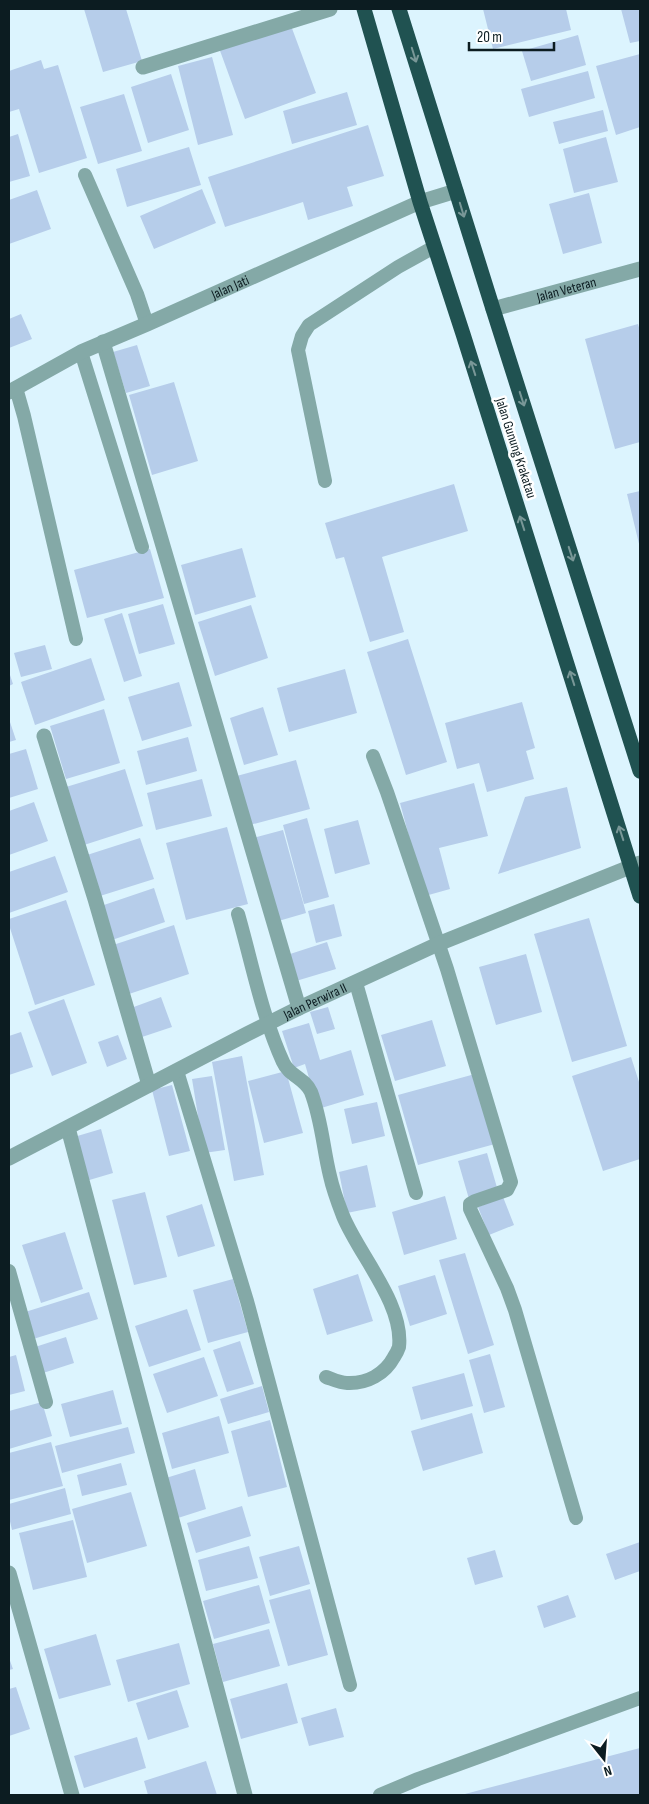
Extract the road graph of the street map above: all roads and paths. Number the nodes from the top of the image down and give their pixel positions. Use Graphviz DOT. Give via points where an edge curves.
graph roads {
  1 [pos="330,9"];
  2 [pos="364,9"];
  3 [pos="399,9"];
  4 [pos="144,67"];
  5 [pos="85,175"];
  6 [pos="456,191"];
  7 [pos="420,202"];
  8 [pos="434,247"];
  9 [pos="640,269"];
  10 [pos="493,309"];
  11 [pos="147,324"];
  12 [pos="103,342"];
  13 [pos="81,352"];
  14 [pos="13,390"];
  15 [pos="325,481"];
  16 [pos="142,547"];
  17 [pos="76,639"];
  18 [pos="44,736"];
  19 [pos="373,756"];
  20 [pos="640,771"];
  21 [pos="636,864"];
  22 [pos="640,896"];
  23 [pos="238,914"];
  24 [pos="438,944"];
  25 [pos="356,983"];
  26 [pos="299,1008"];
  27 [pos="269,1023"];
  28 [pos="177,1071"];
  29 [pos="149,1086"];
  30 [pos="68,1128"];
  31 [pos="9,1158"];
  32 [pos="416,1193"];
  33 [pos="9,1271"];
  34 [pos="326,1377"];
  35 [pos="46,1402"];
  36 [pos="576,1518"];
  37 [pos="9,1573"];
  38 [pos="350,1685"];
  39 [pos="640,1698"];
  40 [pos="72,1795"];
  41 [pos="244,1795"];
  42 [pos="380,1795"];
  1 -- 4 [label="street"];
  2 -- 7 [label="highway, Jalan Gunung Krakatau"];
  3 -- 6 [label="highway, Jalan Gunung Krakatau, one-way"];
  5 -- 11 [label="lane" via="138,294"];
  6 -- 7 [label="street, Jalan Jati"];
  6 -- 10 [label="highway, Jalan Gunung Krakatau, one-way"];
  7 -- 8 [label="highway, Jalan Gunung Krakatau"];
  7 -- 11 [label="street, Jalan Jati"];
  8 -- 15 [label="lane" via="309,325 302,336 298,350"];
  21 -- 8 [label="highway, Jalan Gunung Krakatau, one-way"];
  9 -- 10 [label="street, Jalan Veteran"];
  10 -- 20 [label="highway, Jalan Gunung Krakatau, one-way"];
  11 -- 12 [label="street, Jalan Jati"];
  12 -- 13 [label="street, Jalan Jati"];
  12 -- 26 [label="street"];
  13 -- 14 [label="street, Jalan Jati"];
  13 -- 16 [label="lane"];
  14 -- 17 [label="lane" via="24,416"];
  18 -- 29 [label="street"];
  19 -- 24 [label="lane"];
  21 -- 22 [label="highway, Jalan Gunung Krakatau"];
  21 -- 24 [label="street, Jalan Perwira II"];
  23 -- 27 [label="lane"];
  24 -- 25 [label="street, Jalan Perwira II"];
  24 -- 36 [label="lane" via="511,1182 507,1190 475,1201 470,1204 470,1209 508,1288"];
  25 -- 26 [label="street, Jalan Perwira II"];
  25 -- 32 [label="lane"];
  26 -- 27 [label="street, Jalan Perwira II"];
  27 -- 28 [label="street, Jalan Perwira II"];
  27 -- 34 [label="lane" via="286,1067 307,1083 311,1091 322,1128 330,1176 344,1217 394,1309 398,1328 399,1348 382,1373 362,1382 346,1384"];
  28 -- 29 [label="street, Jalan Perwira II"];
  28 -- 38 [label="lane" via="246,1302"];
  29 -- 30 [label="street, Jalan Perwira II"];
  30 -- 31 [label="street, Jalan Perwira II"];
  30 -- 41 [label="street"];
  33 -- 35 [label="lane"];
  37 -- 40 [label="street"];
  39 -- 42 [label="lane"];
}
